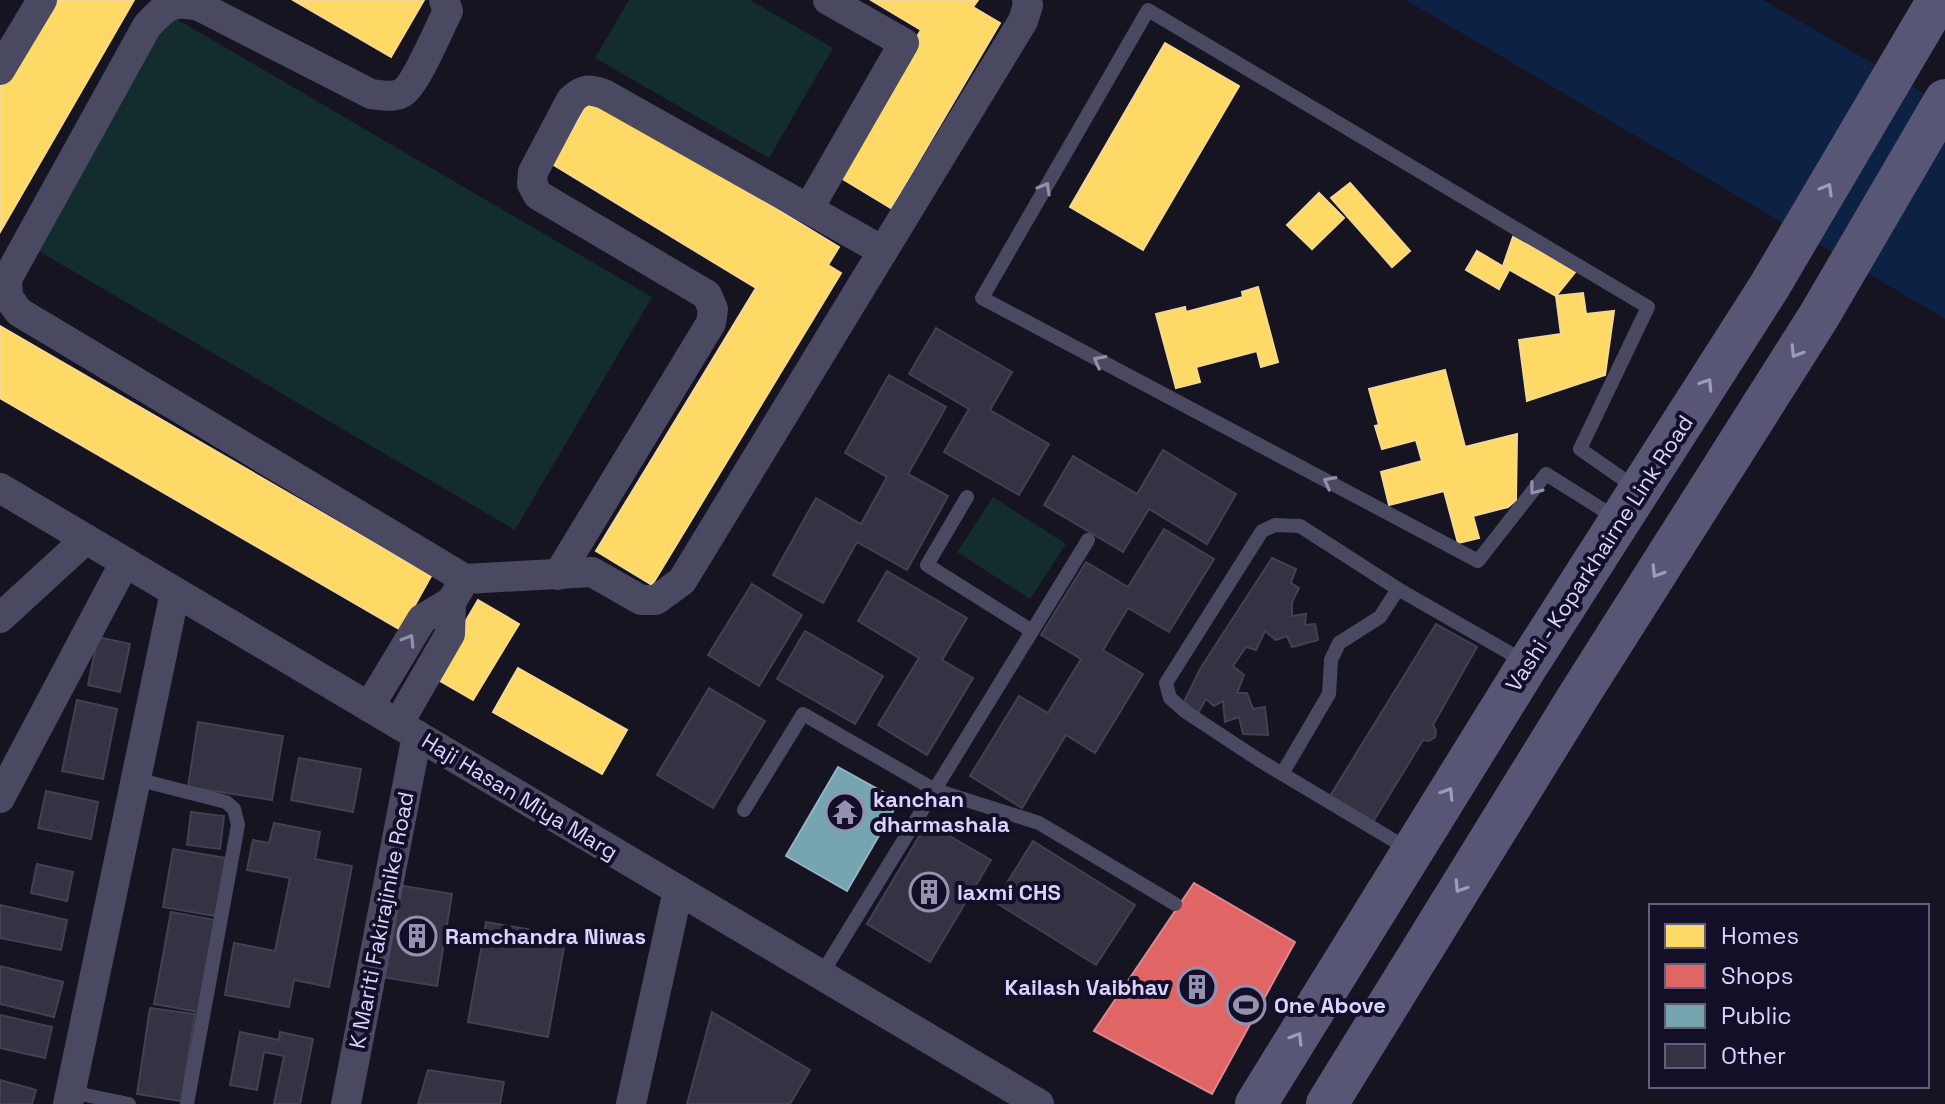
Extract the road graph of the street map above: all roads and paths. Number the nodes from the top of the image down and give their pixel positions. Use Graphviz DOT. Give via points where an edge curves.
graph roads {
  1 [pos="42,0"];
  2 [pos="444,0"];
  3 [pos="828,0"];
  4 [pos="1027,0"];
  5 [pos="1938,0"];
  6 [pos="0,70"];
  7 [pos="1945,100"];
  8 [pos="809,208"];
  9 [pos="883,251"];
  10 [pos="0,488"];
  11 [pos="967,497"];
  12 [pos="1630,506"];
  13 [pos="86,539"];
  14 [pos="1088,540"];
  15 [pos="125,562"];
  16 [pos="558,575"];
  17 [pos="1398,589"];
  18 [pos="458,591"];
  19 [pos="175,592"];
  20 [pos="0,618"];
  21 [pos="1032,631"];
  22 [pos="1527,666"];
  23 [pos="369,707"];
  24 [pos="407,729"];
  25 [pos="1282,774"];
  26 [pos="136,779"];
  27 [pos="935,790"];
  28 [pos="0,798"];
  29 [pos="744,810"];
  30 [pos="1412,851"];
  31 [pos="678,890"];
  32 [pos="1175,904"];
  33 [pos="821,975"];
  34 [pos="69,1098"];
  35 [pos="129,1104"];
  36 [pos="187,1104"];
  37 [pos="346,1104"];
  38 [pos="631,1104"];
  39 [pos="1039,1104"];
  40 [pos="1256,1104"];
  41 [pos="1327,1104"];
  1 -- 6 [label="street"];
  2 -- 18 [label="street" via="448,11 412,83 390,96 371,94 199,6 181,2 163,9 147,26 7,279 8,297 19,312"];
  3 -- 8 [label="street" via="904,43"];
  4 -- 9 [label="street" via="1023,21"];
  12 -- 5 [label="main road, Vashi - Koparkhairne Link Road, one-way" via="1787,257"];
  7 -- 41 [label="main road, one-way" via="1802,343"];
  8 -- 9 [label="street"];
  8 -- 16 [label="street" via="604,94 579,92 571,100 533,172 538,195 707,295 713,309 711,323"];
  9 -- 16 [label="street" via="682,581 656,600 641,600 592,572"];
  10 -- 13 [label="street, Haji Hasan Miya Marg"];
  11 -- 21 [label="lane" via="927,565"];
  12 -- 12 [label="lane, one-way" via="1546,474 1478,561 982,298 1148,10 1648,307 1580,449"];
  12 -- 22 [label="main road, Vashi - Koparkhairne Link Road"];
  13 -- 15 [label="street, Haji Hasan Miya Marg"];
  13 -- 20 [label="street"];
  14 -- 21 [label="lane"];
  15 -- 19 [label="street, Haji Hasan Miya Marg"];
  15 -- 28 [label="street"];
  16 -- 18 [label="street"];
  17 -- 22 [label="lane"];
  17 -- 25 [label="lane" via="1380,617 1339,643 1331,660 1329,694"];
  17 -- 25 [label="lane" via="1300,526 1275,525 1262,531 1174,670 1166,683 1170,698"];
  23 -- 18 [label="street, one-way" via="422,619"];
  18 -- 24 [label="street, K Mariti Fakirajinike Road" via="450,634"];
  19 -- 23 [label="street, Haji Hasan Miya Marg"];
  19 -- 26 [label="street"];
  21 -- 27 [label="lane"];
  30 -- 22 [label="main road, Vashi - Koparkhairne Link Road, one-way"];
  23 -- 24 [label="street, Haji Hasan Miya Marg"];
  24 -- 31 [label="street, Haji Hasan Miya Marg"];
  24 -- 37 [label="street, K Mariti Fakirajinike Road"];
  25 -- 30 [label="lane"];
  26 -- 34 [label="street"];
  26 -- 36 [label="lane" via="226,802 238,825"];
  27 -- 29 [label="lane" via="803,714"];
  27 -- 32 [label="lane" via="1039,823"];
  27 -- 33 [label="lane"];
  40 -- 30 [label="main road, Vashi - Koparkhairne Link Road, one-way"];
  31 -- 33 [label="street, Haji Hasan Miya Marg"];
  31 -- 38 [label="street"];
  33 -- 39 [label="street, Haji Hasan Miya Marg"];
  34 -- 35 [label="lane"];
}
